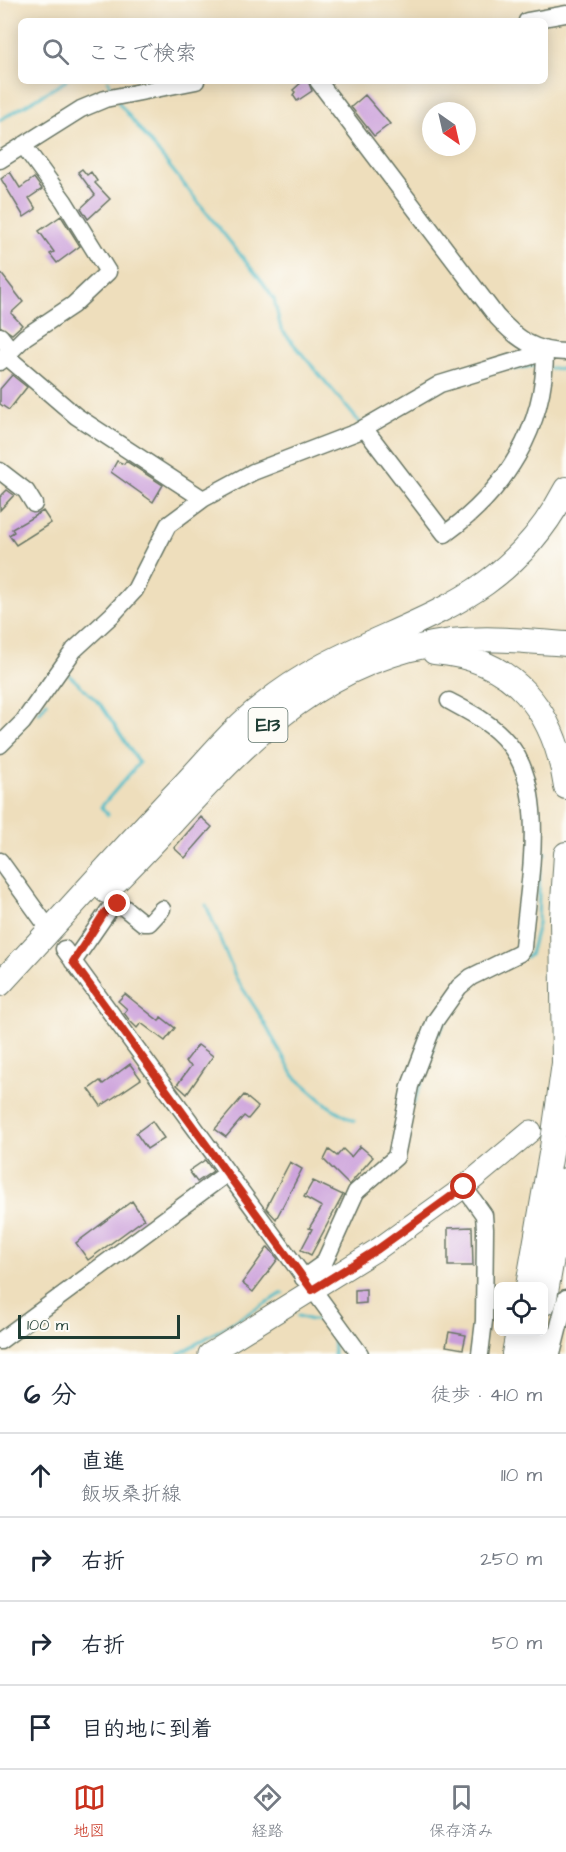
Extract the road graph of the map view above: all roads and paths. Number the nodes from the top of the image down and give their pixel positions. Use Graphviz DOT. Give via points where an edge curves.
graph roads {
  1 [pos="566,14"];
  2 [pos="544,18"];
  3 [pos="181,84"];
  4 [pos="320,84"];
  5 [pos="23,145"];
  6 [pos="0,160"];
  7 [pos="4,351"];
  8 [pos="566,351"];
  9 [pos="545,363"];
  10 [pos="366,431"];
  11 [pos="0,471"];
  12 [pos="566,489"];
  13 [pos="203,500"];
  14 [pos="34,504"];
  15 [pos="558,637"];
  16 [pos="376,651"];
  17 [pos="449,701"];
  18 [pos="0,745"];
  19 [pos="566,787"];
  20 [pos="566,855"];
  21 [pos="0,861"];
  22 [pos="162,909"];
  23 [pos="44,922"];
  24 [pos="0,984"];
  25 [pos="0,1000"];
  26 [pos="565,1057"];
  27 [pos="531,1131"];
  28 [pos="226,1174"];
  29 [pos="566,1180"];
  30 [pos="464,1187"];
  31 [pos="529,1282"];
  32 [pos="547,1282"];
  33 [pos="308,1284"];
  34 [pos="566,1298"];
  35 [pos="518,1336"];
  36 [pos="537,1336"];
  37 [pos="0,1341"];
  38 [pos="209,1354"];
  39 [pos="360,1354"];
  40 [pos="480,1354"];
  41 [pos="513,1354"];
  42 [pos="533,1354"];
  43 [pos="552,1354"];
  1 -- 2 [label="street"];
  3 -- 5 [label="street" via="105,99 81,109"];
  4 -- 9 [label="street" via="496,316"];
  5 -- 6 [label="street"];
  5 -- 7 [label="street" via="108,272 73,305"];
  7 -- 13 [label="street" via="76,416"];
  8 -- 9 [label="street"];
  9 -- 10 [label="street" via="440,384"];
  9 -- 10 [label="street" via="531,427 517,460 490,496 445,534"];
  10 -- 13 [label="street" via="253,472"];
  11 -- 14 [label="street" via="26,491"];
  12 -- 16 [label="highway, E13" via="542,529 490,582"];
  13 -- 18 [label="street" via="168,525 135,590 74,650 23,722"];
  15 -- 16 [label="highway" via="464,627 414,634"];
  16 -- 19 [label="highway" via="448,653 500,672 542,712 558,748"];
  16 -- 24 [label="highway, E13" via="299,679 244,722"];
  16 -- 25 [label="highway, E13" via="275,718"];
  17 -- 33 [label="street" via="481,718 510,744 532,794 523,948 471,977 435,1021 410,1086 396,1157 356,1192 324,1263"];
  20 -- 26 [label="highway" via="562,918"];
  21 -- 23 [label="street"];
  22 -- 28 [label="street" via="149,922 142,923 122,906 111,907 68,955"];
  26 -- 31 [label="highway"];
  27 -- 30 [label="main road"];
  28 -- 33 [label="street"];
  28 -- 37 [label="street"];
  29 -- 32 [label="highway"];
  30 -- 33 [label="main road" via="378,1249"];
  30 -- 40 [label="street" via="484,1215 484,1321"];
  33 -- 38 [label="main road"];
  33 -- 39 [label="street"];
  34 -- 43 [label="street"];
  35 -- 41 [label="highway"];
  36 -- 42 [label="highway"];
}
